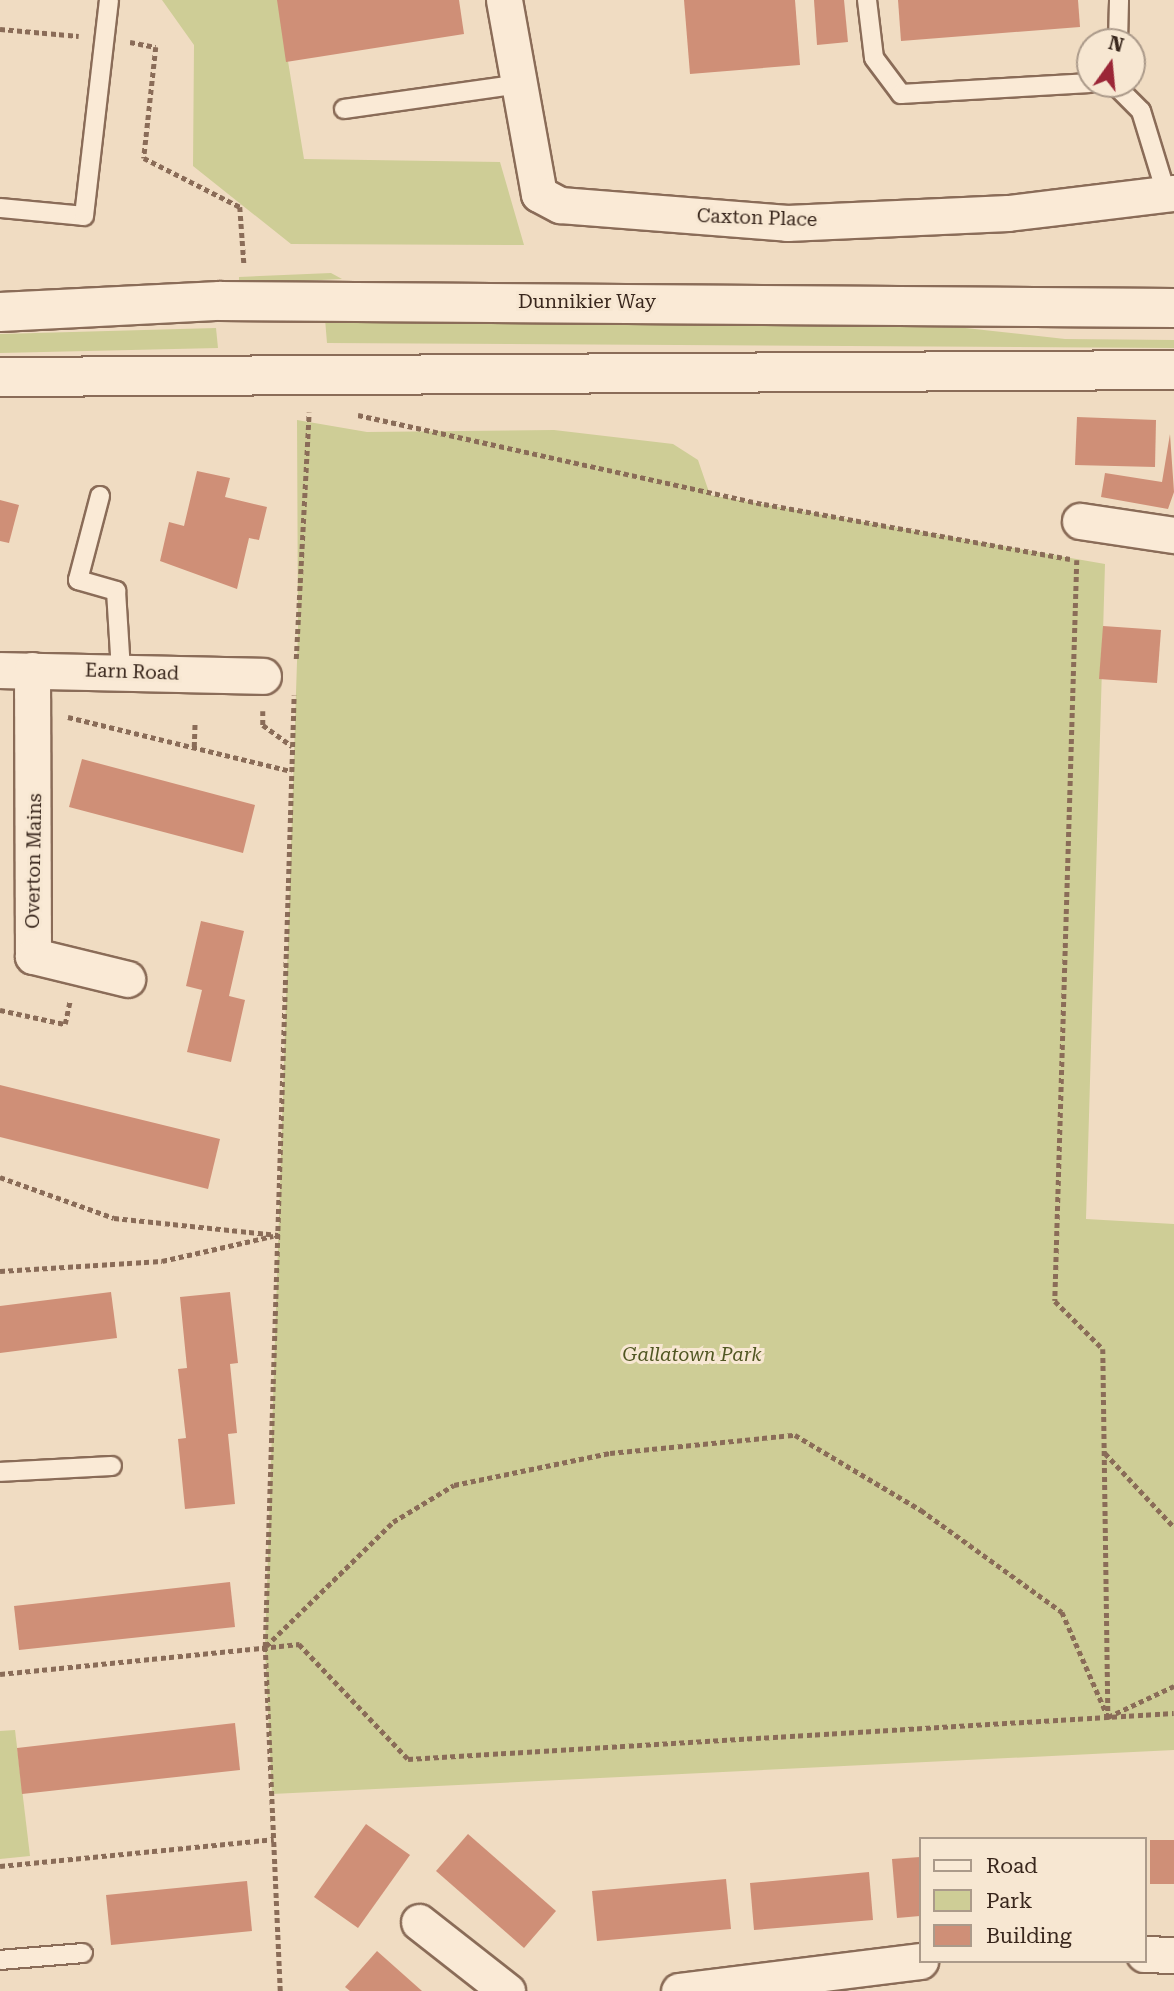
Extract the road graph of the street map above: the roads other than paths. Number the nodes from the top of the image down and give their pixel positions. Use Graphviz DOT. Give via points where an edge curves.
graph roads {
  1 [pos="108,0"];
  2 [pos="504,0"];
  3 [pos="867,0"];
  4 [pos="1119,0"];
  5 [pos="1118,28"];
  6 [pos="519,84"];
  7 [pos="1076,84"];
  8 [pos="1128,98"];
  9 [pos="344,109"];
  10 [pos="1170,193"];
  11 [pos="0,208"];
  12 [pos="1174,308"];
  13 [pos="0,312"];
  14 [pos="1174,370"];
  15 [pos="0,377"];
  16 [pos="100,496"];
  17 [pos="1080,521"];
  18 [pos="1174,536"];
  19 [pos="16,670"];
  20 [pos="121,671"];
  21 [pos="285,675"];
  22 [pos="127,979"];
  23 [pos="112,1466"];
  24 [pos="0,1472"];
  25 [pos="419,1922"];
  26 [pos="83,1953"];
  27 [pos="1146,1954"];
  28 [pos="1174,1955"];
  29 [pos="0,1960"];
  30 [pos="918,1961"];
  31 [pos="507,1991"];
  32 [pos="679,1991"];
  1 -- 11 [label="lane" via="84,216"];
  2 -- 6 [label="street, Caxton Place"];
  3 -- 7 [label="lane" via="874,58 901,94"];
  4 -- 5 [label="lane"];
  6 -- 9 [label="lane"];
  6 -- 10 [label="street, Caxton Place" via="539,194 560,205 787,223 1008,213"];
  8 -- 10 [label="lane" via="1141,111"];
  12 -- 13 [label="main road, Dunnikier Way" via="220,301"];
  14 -- 15 [label="main road"];
  16 -- 20 [label="lane" via="78,580 116,591"];
  17 -- 18 [label="street"];
  19 -- 20 [label="street, Earn Road"];
  19 -- 22 [label="street, Overton Mains" via="33,956"];
  20 -- 21 [label="street, Earn Road"];
  23 -- 24 [label="lane"];
  25 -- 31 [label="street"];
  26 -- 29 [label="lane"];
  27 -- 28 [label="street"];
  30 -- 32 [label="street"];
}
